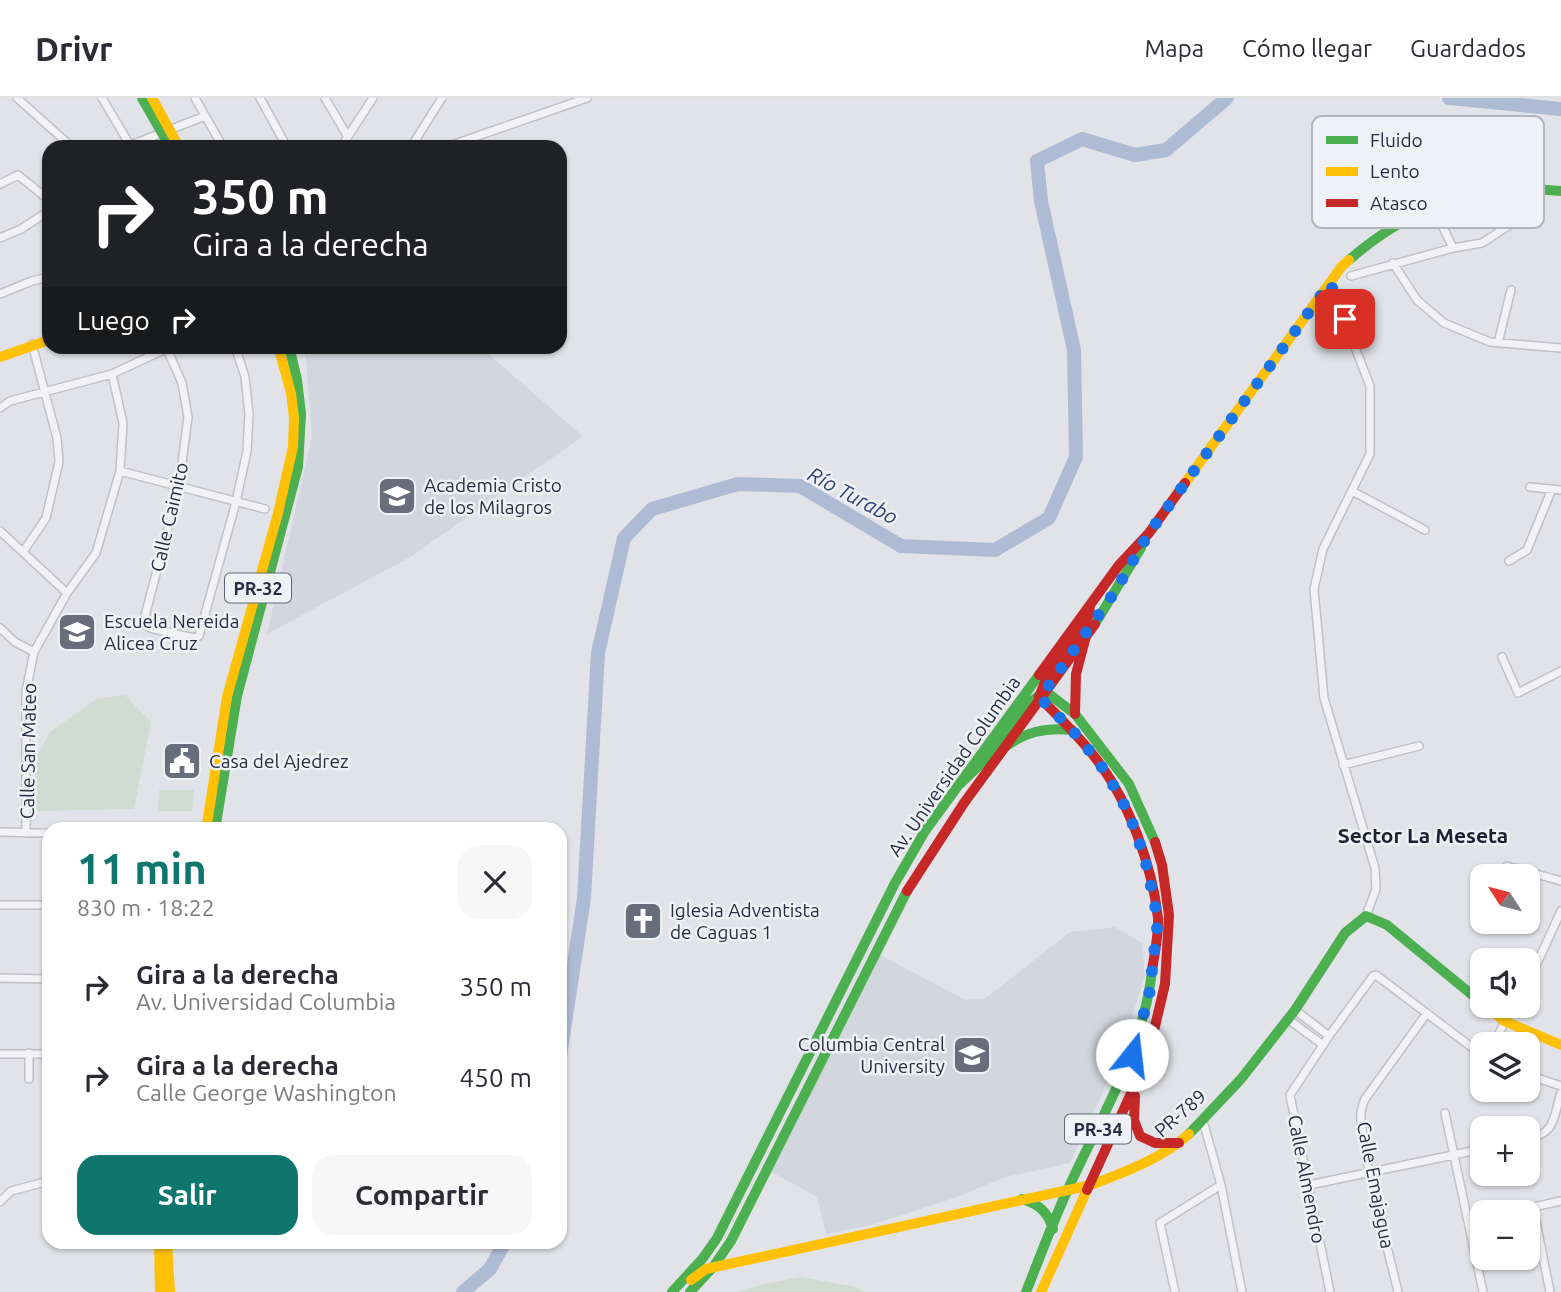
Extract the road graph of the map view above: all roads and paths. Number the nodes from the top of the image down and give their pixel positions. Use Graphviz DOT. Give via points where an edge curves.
graph roads {
  1 [pos="31,98"];
  2 [pos="102,98"];
  3 [pos="142,98"];
  4 [pos="152,98"];
  5 [pos="195,98"];
  6 [pos="260,98"];
  7 [pos="325,98"];
  8 [pos="373,98"];
  9 [pos="442,98"];
  10 [pos="587,98"];
  11 [pos="20,101"];
  12 [pos="205,116"];
  13 [pos="166,131"];
  14 [pos="348,136"];
  15 [pos="64,140"];
  16 [pos="125,140"];
  17 [pos="143,140"];
  18 [pos="168,140"];
  19 [pos="173,140"];
  20 [pos="219,140"];
  21 [pos="283,140"];
  22 [pos="345,140"];
  23 [pos="415,140"];
  24 [pos="466,140"];
  25 [pos="0,184"];
  26 [pos="42,194"];
  27 [pos="42,216"];
  28 [pos="1391,228"];
  29 [pos="1443,228"];
  30 [pos="1505,228"];
  31 [pos="0,238"];
  32 [pos="1453,248"];
  33 [pos="1393,263"];
  34 [pos="1351,276"];
  35 [pos="42,279"];
  36 [pos="1330,283"];
  37 [pos="1511,290"];
  38 [pos="0,294"];
  39 [pos="42,342"];
  40 [pos="1498,343"];
  41 [pos="32,345"];
  42 [pos="1561,348"];
  43 [pos="156,354"];
  44 [pos="171,354"];
  45 [pos="238,354"];
  46 [pos="280,354"];
  47 [pos="291,354"];
  48 [pos="0,357"];
  49 [pos="112,374"];
  50 [pos="45,390"];
  51 [pos="0,408"];
  52 [pos="295,456"];
  53 [pos="120,471"];
  54 [pos="179,486"];
  55 [pos="1530,487"];
  56 [pos="1552,489"];
  57 [pos="1561,490"];
  58 [pos="1352,491"];
  59 [pos="236,502"];
  60 [pos="265,509"];
  61 [pos="1425,530"];
  62 [pos="0,531"];
  63 [pos="1149,533"];
  64 [pos="23,552"];
  65 [pos="1509,561"];
  66 [pos="67,593"];
  67 [pos="1090,605"];
  68 [pos="0,628"];
  69 [pos="1086,636"];
  70 [pos="34,652"];
  71 [pos="1502,657"];
  72 [pos="1561,671"];
  73 [pos="237,679"];
  74 [pos="1042,694"];
  75 [pos="1075,714"];
  76 [pos="1072,730"];
  77 [pos="1419,746"];
  78 [pos="1002,749"];
  79 [pos="1343,765"];
  80 [pos="960,784"];
  81 [pos="207,822"];
  82 [pos="216,822"];
  83 [pos="0,832"];
  84 [pos="26,833"];
  85 [pos="42,833"];
  86 [pos="1540,875"];
  87 [pos="1561,881"];
  88 [pos="0,905"];
  89 [pos="42,905"];
  90 [pos="1561,911"];
  91 [pos="1366,916"];
  92 [pos="1540,957"];
  93 [pos="0,978"];
  94 [pos="42,979"];
  95 [pos="1470,993"];
  96 [pos="1427,1013"];
  97 [pos="1291,1015"];
  98 [pos="1500,1018"];
  99 [pos="1506,1018"];
  100 [pos="1504,1021"];
  101 [pos="1499,1032"];
  102 [pos="1329,1036"];
  103 [pos="1323,1045"];
  104 [pos="1561,1045"];
  105 [pos="1470,1046"];
  106 [pos="0,1054"];
  107 [pos="29,1054"];
  108 [pos="42,1054"];
  109 [pos="1140,1073"];
  110 [pos="799,1074"];
  111 [pos="29,1079"];
  112 [pos="1540,1079"];
  113 [pos="811,1081"];
  114 [pos="1561,1086"];
  115 [pos="1561,1093"];
  116 [pos="1445,1113"];
  117 [pos="1203,1121"];
  118 [pos="1540,1136"];
  119 [pos="1179,1143"];
  120 [pos="1470,1152"];
  121 [pos="1454,1155"];
  122 [pos="751,1170"];
  123 [pos="1371,1172"];
  124 [pos="42,1183"];
  125 [pos="1091,1185"];
  126 [pos="1221,1185"];
  127 [pos="1308,1185"];
  128 [pos="1068,1188"];
  129 [pos="1022,1199"];
  130 [pos="1561,1201"];
  131 [pos="0,1202"];
  132 [pos="1540,1206"];
  133 [pos="1469,1221"];
  134 [pos="1053,1229"];
  135 [pos="731,1241"];
  136 [pos="1540,1242"];
  137 [pos="159,1249"];
  138 [pos="167,1249"];
  139 [pos="741,1262"];
  140 [pos="713,1267"];
  141 [pos="160,1292"];
  142 [pos="170,1292"];
  143 [pos="673,1292"];
  144 [pos="691,1292"];
  145 [pos="1026,1292"];
  146 [pos="1041,1292"];
  147 [pos="1175,1292"];
  148 [pos="1242,1292"];
  149 [pos="1330,1292"];
  150 [pos="1398,1292"];
  151 [pos="1483,1292"];
  152 [pos="1550,1292"];
  1 -- 11 [label="street"];
  2 -- 16 [label="street"];
  3 -- 13 [label="main road"];
  4 -- 13 [label="main road"];
  5 -- 12 [label="street"];
  6 -- 21 [label="street"];
  7 -- 14 [label="street"];
  8 -- 14 [label="street"];
  9 -- 23 [label="street"];
  10 -- 24 [label="street"];
  11 -- 15 [label="street"];
  12 -- 13 [label="street"];
  12 -- 20 [label="street"];
  13 -- 17 [label="street"];
  13 -- 18 [label="main road"];
  13 -- 19 [label="main road"];
  14 -- 22 [label="street"];
  25 -- 26 [label="street" via="18,175"];
  27 -- 31 [label="street"];
  28 -- 36 [label="main road, Av. Universidad Columbia" via="1342,267"];
  29 -- 32 [label="street"];
  30 -- 32 [label="street" via="1482,243"];
  32 -- 33 [label="street"];
  33 -- 34 [label="street"];
  33 -- 40 [label="street" via="1417,300 1444,323"];
  35 -- 38 [label="street"];
  36 -- 58 [label="street" via="1370,386 1370,454"];
  36 -- 63 [label="main road, Av. Universidad Columbia"];
  37 -- 40 [label="street"];
  39 -- 41 [label="main road"];
  40 -- 42 [label="street"];
  41 -- 48 [label="main road"];
  41 -- 50 [label="street"];
  43 -- 49 [label="street"];
  44 -- 54 [label="street, Calle Caimito" via="188,417"];
  45 -- 59 [label="street" via="249,414"];
  46 -- 52 [label="main road, PR-32" via="291,393"];
  47 -- 52 [label="main road, PR-32" via="301,414"];
  49 -- 50 [label="street"];
  49 -- 53 [label="street, Calle San Mateo" via="123,423"];
  50 -- 51 [label="street"];
  50 -- 64 [label="street" via="60,462 46,518"];
  52 -- 73 [label="main road, PR-32"];
  53 -- 54 [label="street"];
  53 -- 66 [label="street, Calle San Mateo" via="96,554"];
  54 -- 59 [label="street"];
  54 -- 59 [label="street, Calle Caimito" via="145,616 150,628 199,636"];
  55 -- 56 [label="street"];
  56 -- 57 [label="street"];
  56 -- 65 [label="street" via="1527,550"];
  58 -- 61 [label="street"];
  58 -- 79 [label="street" via="1323,549 1314,589 1324,698"];
  59 -- 60 [label="street"];
  62 -- 64 [label="street"];
  63 -- 67 [label="main road, Av. Universidad Columbia"];
  63 -- 69 [label="main road, Av. Universidad Columbia"];
  64 -- 66 [label="street"];
  66 -- 70 [label="street, Calle San Mateo"];
  67 -- 74 [label="main road" via="1089,615 1048,675"];
  67 -- 80 [label="main road, Av. Universidad Columbia"];
  68 -- 70 [label="street"];
  69 -- 74 [label="main road, Av. Universidad Columbia"];
  69 -- 75 [label="main road" via="1073,687"];
  70 -- 84 [label="street, Calle San Mateo" via="26,691"];
  71 -- 72 [label="street" via="1518,693"];
  73 -- 81 [label="main road, PR-32" via="227,697"];
  73 -- 82 [label="main road, PR-32"];
  74 -- 75 [label="main road, PR-34"];
  74 -- 76 [label="main road, PR-34"];
  74 -- 78 [label="main road, Av. Universidad Columbia"];
  74 -- 80 [label="main road" via="1021,710 977,770"];
  75 -- 109 [label="main road, PR-34" via="1129,784 1162,865 1169,915 1164,984"];
  76 -- 78 [label="main road" via="1039,728"];
  76 -- 128 [label="main road, PR-34" via="1121,798 1147,867 1158,920 1149,996 1132,1055"];
  77 -- 79 [label="street"];
  78 -- 113 [label="main road, Av. Universidad Columbia" via="936,840 907,890"];
  79 -- 91 [label="street" via="1375,868 1376,889"];
  80 -- 110 [label="main road, Av. Universidad Columbia" via="895,883"];
  83 -- 84 [label="street"];
  84 -- 85 [label="street"];
  86 -- 87 [label="street"];
  88 -- 89 [label="street"];
  90 -- 92 [label="street"];
  91 -- 95 [label="main road" via="1387,925"];
  91 -- 97 [label="main road, PR-789 / PR-789" via="1345,933"];
  93 -- 94 [label="street"];
  96 -- 102 [label="street, Calle Almendro" via="1376,975"];
  96 -- 105 [label="street, Calle Almendro"];
  96 -- 123 [label="street, Calle Emajagua" via="1365,1099 1361,1118"];
  97 -- 102 [label="street"];
  97 -- 103 [label="street"];
  97 -- 117 [label="main road, PR-789 / PR-789"];
  98 -- 100 [label="main road"];
  99 -- 100 [label="street"];
  100 -- 101 [label="street"];
  100 -- 104 [label="main road"];
  102 -- 103 [label="street, Calle Almendro"];
  103 -- 127 [label="street, Calle Almendro" via="1290,1095"];
  106 -- 107 [label="street"];
  107 -- 108 [label="street"];
  107 -- 111 [label="street"];
  109 -- 119 [label="main road" via="1133,1109 1135,1128 1147,1143"];
  109 -- 125 [label="main road, PR-34"];
  110 -- 113 [label="main road"];
  110 -- 122 [label="main road, Av. Universidad Columbia"];
  112 -- 114 [label="street"];
  113 -- 135 [label="main road, Av. Universidad Columbia"];
  115 -- 118 [label="street" via="1549,1131"];
  116 -- 121 [label="street"];
  117 -- 119 [label="main road, PR-789 / PR-789"];
  117 -- 126 [label="street"];
  119 -- 125 [label="main road, PR-789 / PR-789" via="1137,1167"];
  120 -- 121 [label="street"];
  121 -- 123 [label="street"];
  121 -- 133 [label="street"];
  122 -- 140 [label="main road"];
  122 -- 143 [label="main road, Av. Universidad Columbia" via="717,1238"];
  123 -- 127 [label="street"];
  123 -- 150 [label="street, Calle Emajagua"];
  124 -- 131 [label="street" via="11,1191"];
  125 -- 128 [label="main road, PR-789 / PR-789"];
  125 -- 146 [label="main road, PR-34"];
  126 -- 147 [label="street" via="1160,1223"];
  126 -- 148 [label="street"];
  127 -- 149 [label="street, Calle Almendro"];
  128 -- 129 [label="main road, PR-789 / PR-789"];
  128 -- 134 [label="main road, PR-34"];
  129 -- 134 [label="main road" via="1043,1208"];
  129 -- 139 [label="main road, PR-789 / PR-789"];
  130 -- 132 [label="street"];
  133 -- 151 [label="street"];
  134 -- 145 [label="main road, PR-34"];
  135 -- 139 [label="main road"];
  135 -- 140 [label="main road, Av. Universidad Columbia"];
  136 -- 152 [label="street"];
  137 -- 141 [label="main road"];
  138 -- 142 [label="main road"];
  139 -- 140 [label="main road, PR-789 / PR-789"];
  140 -- 143 [label="main road"];
  140 -- 144 [label="main road, Av. Universidad Columbia"];
}
